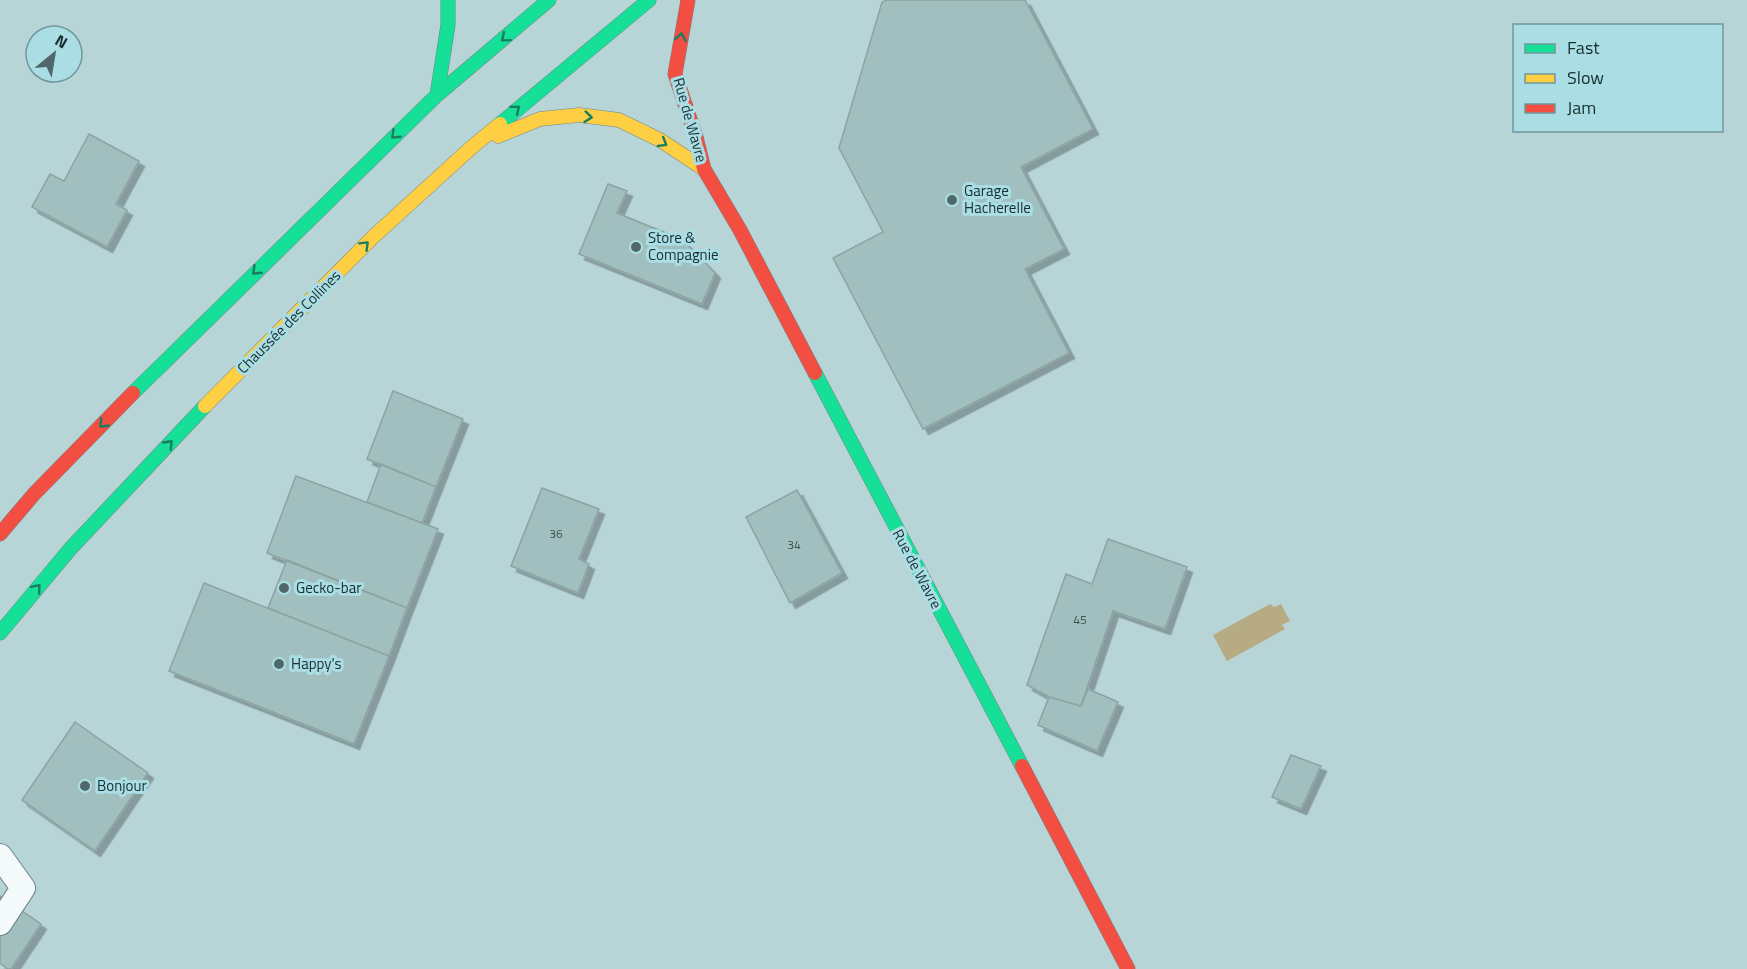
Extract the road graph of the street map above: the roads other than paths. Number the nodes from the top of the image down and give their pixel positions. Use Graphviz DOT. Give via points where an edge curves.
graph roads {
  1 [pos="448,0"];
  2 [pos="549,0"];
  3 [pos="649,0"];
  4 [pos="688,0"];
  5 [pos="437,95"];
  6 [pos="472,147"];
  7 [pos="705,170"];
  8 [pos="0,534"];
  9 [pos="0,633"];
  10 [pos="0,856"];
  11 [pos="0,922"];
  12 [pos="1128,969"];
  1 -- 5 [label="main road"];
  2 -- 5 [label="main road, one-way"];
  6 -- 3 [label="main road, Chaussée des Collines, one-way"];
  7 -- 4 [label="main road, Rue de Wavre, one-way" via="675,74"];
  5 -- 8 [label="main road, one-way" via="164,361"];
  6 -- 7 [label="main road, Rue de Wavre, one-way" via="540,119 579,115 619,120 660,140"];
  9 -- 6 [label="main road, Chaussée des Collines, one-way" via="71,548 217,394 373,237"];
  7 -- 12 [label="main road, Rue de Wavre"];
  10 -- 11 [label="lane" via="23,888"];
}
